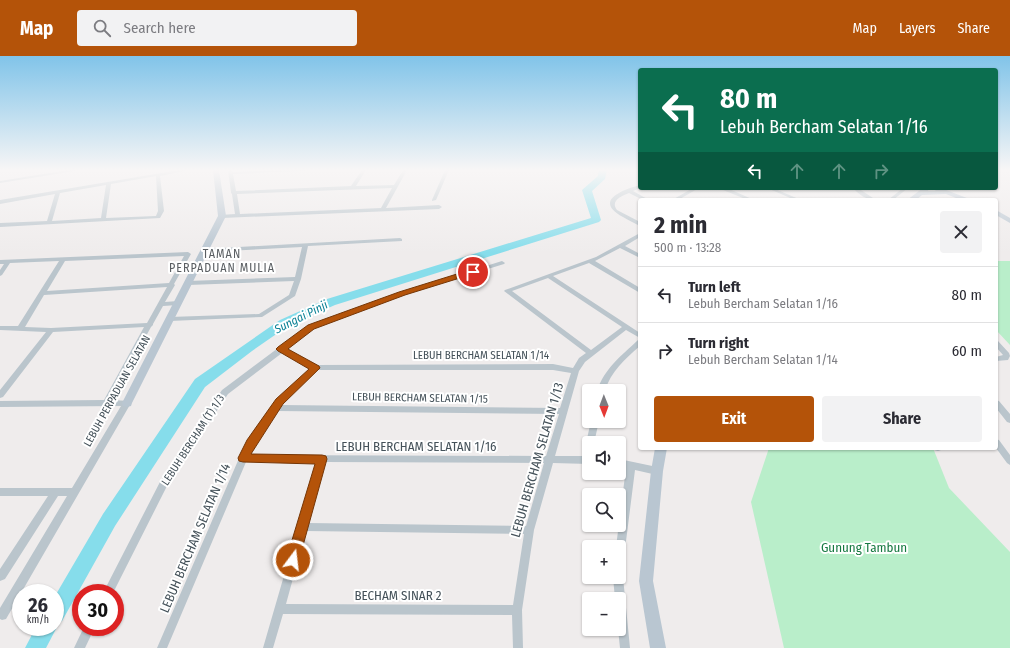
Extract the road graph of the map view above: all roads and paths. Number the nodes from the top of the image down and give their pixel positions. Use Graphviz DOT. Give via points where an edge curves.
graph roads {
  1 [pos="25,198"];
  2 [pos="56,198"];
  3 [pos="106,198"];
  4 [pos="160,198"];
  5 [pos="220,198"];
  6 [pos="234,198"];
  7 [pos="389,198"];
  8 [pos="615,198"];
  9 [pos="0,202"];
  10 [pos="439,207"];
  11 [pos="383,208"];
  12 [pos="998,213"];
  13 [pos="238,215"];
  14 [pos="222,216"];
  15 [pos="102,220"];
  16 [pos="1010,221"];
  17 [pos="49,222"];
  18 [pos="638,223"];
  19 [pos="0,225"];
  20 [pos="638,236"];
  21 [pos="400,240"];
  22 [pos="305,245"];
  23 [pos="621,246"];
  24 [pos="206,250"];
  25 [pos="638,255"];
  26 [pos="63,259"];
  27 [pos="590,261"];
  28 [pos="0,262"];
  29 [pos="8,262"];
  30 [pos="502,263"];
  31 [pos="0,274"];
  32 [pos="549,276"];
  33 [pos="298,279"];
  34 [pos="188,283"];
  35 [pos="172,285"];
  36 [pos="638,290"];
  37 [pos="42,293"];
  38 [pos="178,303"];
  39 [pos="162,304"];
  40 [pos="170,319"];
  41 [pos="150,325"];
  42 [pos="626,327"];
  43 [pos="0,328"];
  44 [pos="20,330"];
  45 [pos="51,330"];
  46 [pos="638,335"];
  47 [pos="638,344"];
  48 [pos="998,345"];
  49 [pos="281,349"];
  50 [pos="590,353"];
  51 [pos="998,359"];
  52 [pos="316,368"];
  53 [pos="575,371"];
  54 [pos="603,384"];
  55 [pos="0,395"];
  56 [pos="106,403"];
  57 [pos="127,403"];
  58 [pos="0,404"];
  59 [pos="998,405"];
  60 [pos="275,408"];
  61 [pos="1010,408"];
  62 [pos="564,411"];
  63 [pos="1010,420"];
  64 [pos="998,445"];
  65 [pos="661,450"];
  66 [pos="243,458"];
  67 [pos="322,459"];
  68 [pos="550,460"];
  69 [pos="582,460"];
  70 [pos="1010,461"];
  71 [pos="626,465"];
  72 [pos="631,466"];
  73 [pos="657,471"];
  74 [pos="0,492"];
  75 [pos="56,492"];
  76 [pos="74,492"];
  77 [pos="302,527"];
  78 [pos="529,530"];
  79 [pos="621,540"];
  80 [pos="0,576"];
  81 [pos="113,584"];
  82 [pos="619,584"];
  83 [pos="280,609"];
  84 [pos="517,610"];
  85 [pos="2,615"];
  86 [pos="85,636"];
  87 [pos="79,648"];
  88 [pos="162,648"];
  89 [pos="268,648"];
  90 [pos="518,648"];
  91 [pos="625,648"];
  92 [pos="658,648"];
  1 -- 9 [label="street"];
  2 -- 17 [label="street"];
  3 -- 15 [label="street"];
  4 -- 15 [label="street" via="161,211 158,217"];
  5 -- 14 [label="street"];
  6 -- 13 [label="street"];
  7 -- 11 [label="street"];
  8 -- 18 [label="street" via="612,208"];
  10 -- 11 [label="street"];
  11 -- 13 [label="street"];
  12 -- 16 [label="street"];
  13 -- 14 [label="street"];
  14 -- 24 [label="street, LEBUH PERPADUAN SELATAN"];
  15 -- 17 [label="street"];
  17 -- 19 [label="street"];
  20 -- 23 [label="street"];
  21 -- 22 [label="street"];
  22 -- 24 [label="street"];
  22 -- 33 [label="street"];
  23 -- 25 [label="street"];
  23 -- 27 [label="street"];
  24 -- 34 [label="street, LEBUH PERPADUAN SELATAN"];
  26 -- 29 [label="street"];
  26 -- 35 [label="street" via="188,255"];
  26 -- 37 [label="street"];
  27 -- 32 [label="street"];
  27 -- 36 [label="street"];
  28 -- 29 [label="street"];
  29 -- 31 [label="street"];
  30 -- 49 [label="street, LEBUH BERCHAM (T) 1/3" via="402,294 311,327"];
  32 -- 42 [label="street"];
  32 -- 50 [label="street" via="507,291"];
  33 -- 34 [label="street"];
  33 -- 40 [label="street" via="292,296 265,314"];
  34 -- 38 [label="street, LEBUH PERPADUAN SELATAN"];
  35 -- 37 [label="street"];
  35 -- 39 [label="street"];
  37 -- 44 [label="street"];
  38 -- 39 [label="street"];
  38 -- 40 [label="street, LEBUH PERPADUAN SELATAN"];
  39 -- 41 [label="street"];
  40 -- 57 [label="street, LEBUH PERPADUAN SELATAN"];
  41 -- 45 [label="street"];
  41 -- 56 [label="street"];
  42 -- 46 [label="street"];
  42 -- 50 [label="street, LEBUH BERCHAM SELATAN 1/13"];
  43 -- 44 [label="street"];
  44 -- 45 [label="street"];
  45 -- 55 [label="street"];
  47 -- 54 [label="street" via="608,372"];
  48 -- 51 [label="street" via="1007,355"];
  49 -- 52 [label="street"];
  49 -- 81 [label="street, LEBUH BERCHAM (T) 1/3" via="225,392 164,484"];
  50 -- 53 [label="street, LEBUH BERCHAM SELATAN 1/13"];
  52 -- 53 [label="street, LEBUH BERCHAM SELATAN 1/14" via="553,367"];
  52 -- 60 [label="street, LEBUH BERCHAM SELATAN 1/14"];
  53 -- 62 [label="street, LEBUH BERCHAM SELATAN 1/13"];
  56 -- 57 [label="street"];
  56 -- 58 [label="street"];
  57 -- 76 [label="street, LEBUH PERPADUAN SELATAN"];
  59 -- 61 [label="street"];
  59 -- 63 [label="street"];
  60 -- 62 [label="street, LEBUH BERCHAM SELATAN 1/15"];
  60 -- 66 [label="street, LEBUH BERCHAM SELATAN 1/14"];
  62 -- 68 [label="street, LEBUH BERCHAM SELATAN 1/13"];
  64 -- 70 [label="street"];
  65 -- 73 [label="street"];
  66 -- 67 [label="street, LEBUH BERCHAM SELATAN 1/16"];
  66 -- 88 [label="street, LEBUH BERCHAM SELATAN 1/14"];
  67 -- 68 [label="street, LEBUH BERCHAM SELATAN 1/16"];
  67 -- 77 [label="street"];
  68 -- 69 [label="street, LEBUH BERCHAM SELATAN 1/16"];
  68 -- 78 [label="street, LEBUH BERCHAM SELATAN 1/13"];
  71 -- 72 [label="street"];
  72 -- 73 [label="street"];
  72 -- 79 [label="street"];
  73 -- 92 [label="street" via="646,581"];
  74 -- 75 [label="street"];
  75 -- 76 [label="street"];
  75 -- 80 [label="street"];
  76 -- 85 [label="street, LEBUH PERPADUAN SELATAN"];
  77 -- 78 [label="street"];
  77 -- 83 [label="street"];
  78 -- 84 [label="street, LEBUH BERCHAM SELATAN 1/13"];
  82 -- 91 [label="street"];
  83 -- 84 [label="street, BECHAM SINAR 2"];
  83 -- 89 [label="street"];
  84 -- 90 [label="street, LEBUH BERCHAM SELATAN 1/13"];
  86 -- 87 [label="street"];
}
